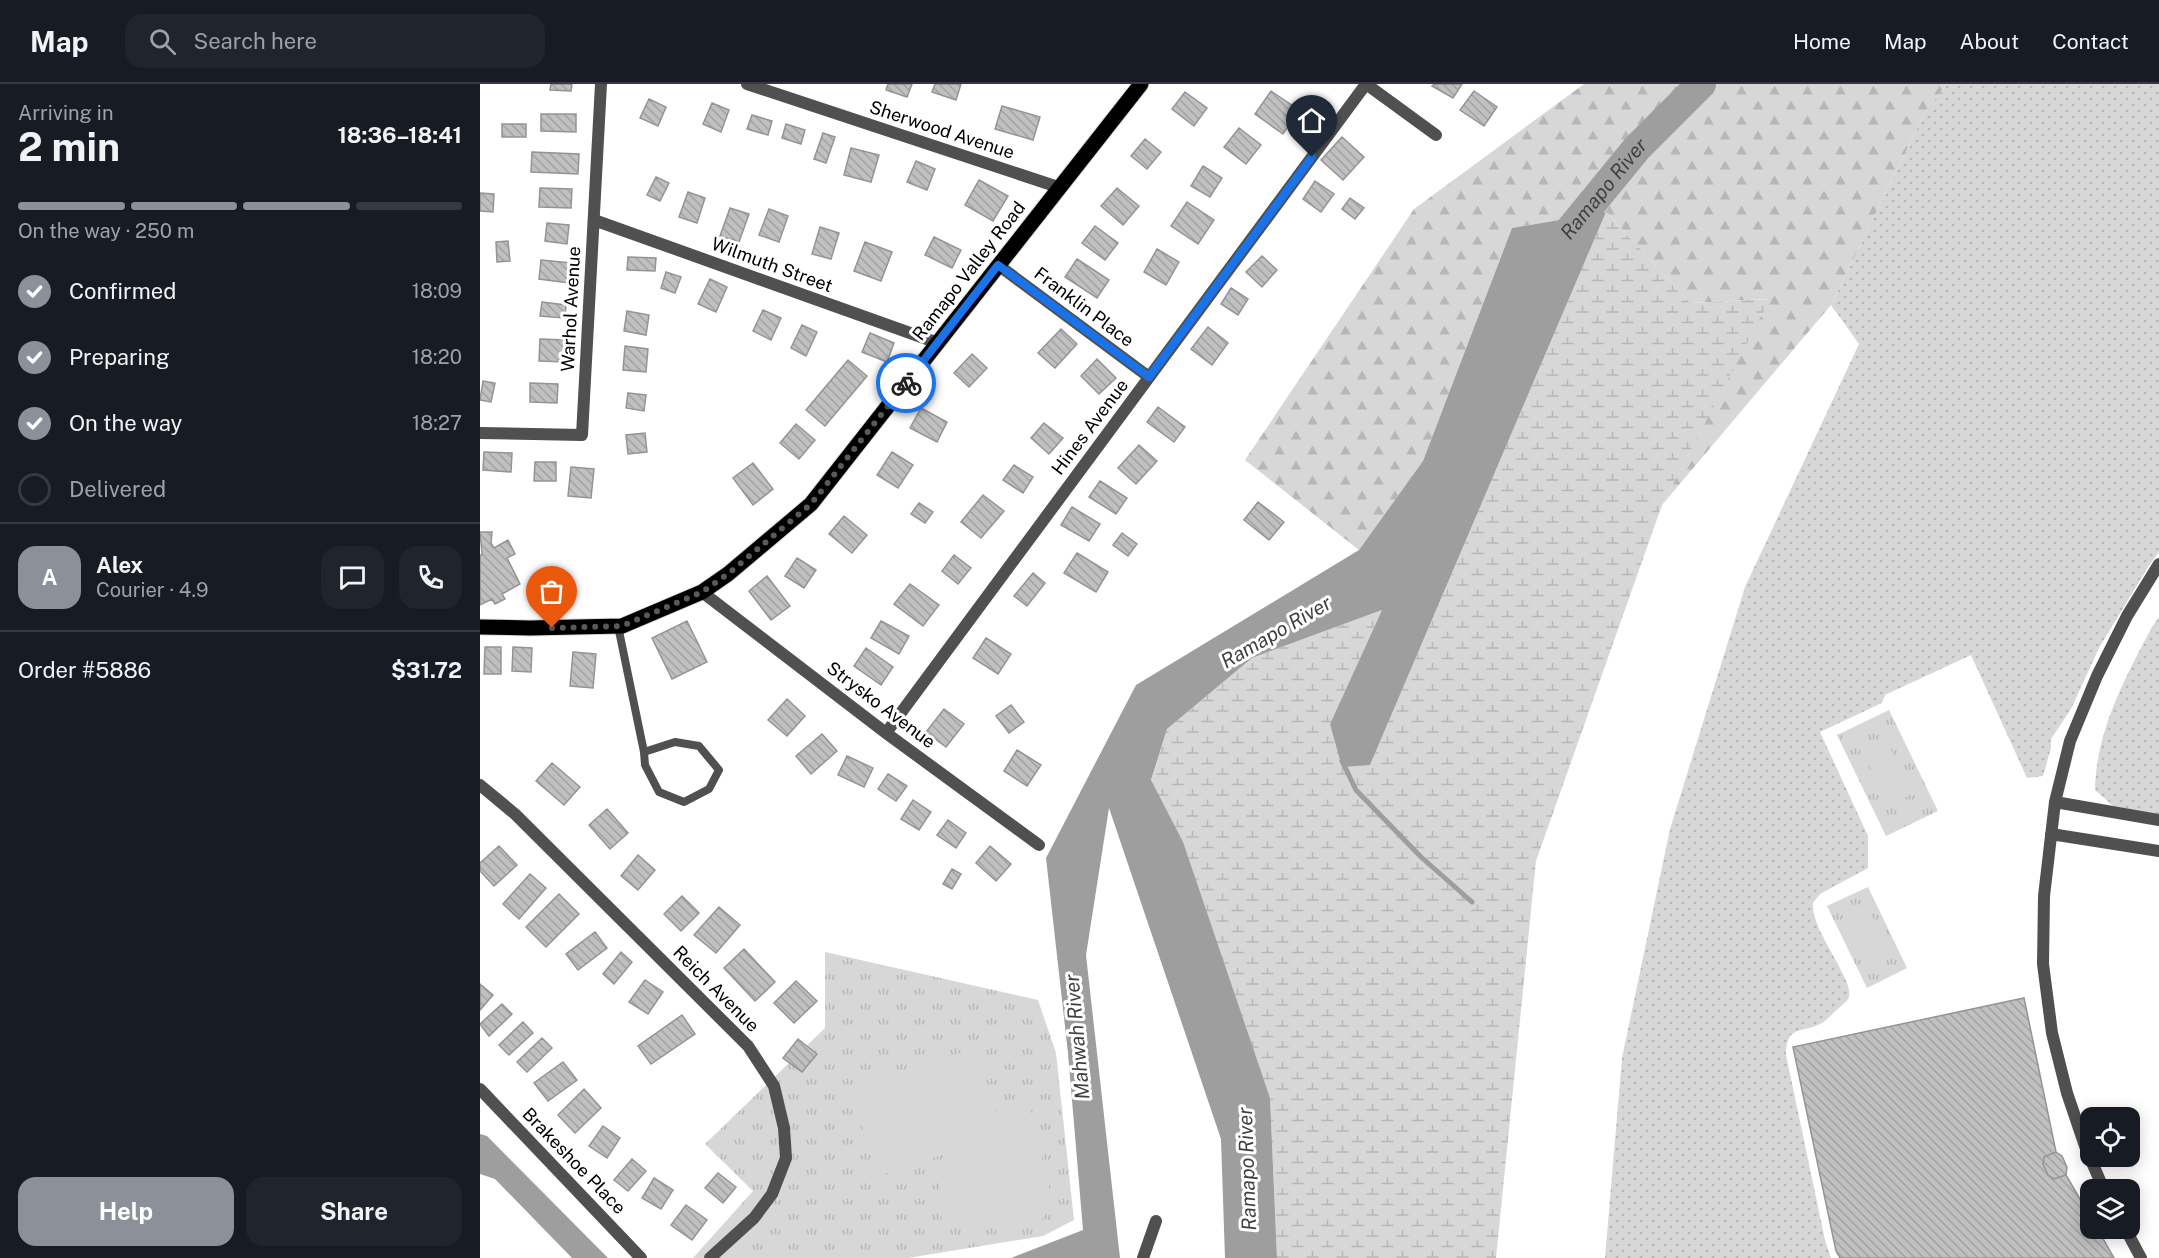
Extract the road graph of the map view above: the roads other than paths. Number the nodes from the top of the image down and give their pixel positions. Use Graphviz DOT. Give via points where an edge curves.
graph roads {
  1 [pos="601,84"];
  2 [pos="747,84"];
  3 [pos="1141,84"];
  4 [pos="1366,84"];
  5 [pos="1436,135"];
  6 [pos="1058,188"];
  7 [pos="594,220"];
  8 [pos="998,265"];
  9 [pos="938,342"];
  10 [pos="1149,377"];
  11 [pos="480,433"];
  12 [pos="2159,564"];
  13 [pos="702,592"];
  14 [pos="618,626"];
  15 [pos="480,627"];
  16 [pos="886,733"];
  17 [pos="644,752"];
  18 [pos="480,785"];
  19 [pos="2055,802"];
  20 [pos="2159,820"];
  21 [pos="2051,834"];
  22 [pos="1039,845"];
  23 [pos="2159,851"];
  24 [pos="480,1089"];
  25 [pos="2099,1179"];
  26 [pos="1156,1221"];
  27 [pos="2131,1239"];
  28 [pos="641,1258"];
  29 [pos="710,1258"];
  30 [pos="1143,1258"];
  31 [pos="2141,1258"];
  1 -- 7 [label="street, Warhol Avenue"];
  2 -- 6 [label="street, Sherwood Avenue"];
  3 -- 6 [label="main road, Ramapo Valley Road"];
  4 -- 5 [label="street"];
  4 -- 10 [label="street, Hines Avenue"];
  6 -- 8 [label="main road, Ramapo Valley Road"];
  7 -- 9 [label="street, Wilmuth Street"];
  7 -- 11 [label="street, Warhol Avenue" via="582,435"];
  8 -- 9 [label="main road, Ramapo Valley Road"];
  8 -- 10 [label="street, Franklin Place"];
  9 -- 13 [label="main road, Ramapo Valley Road" via="811,504"];
  10 -- 16 [label="street, Hines Avenue"];
  12 -- 19 [label="street" via="2097,676 2070,741"];
  13 -- 14 [label="main road, Ramapo Valley Road"];
  13 -- 16 [label="street, Strysko Avenue"];
  14 -- 15 [label="main road, Ramapo Valley Road"];
  14 -- 17 [label="lane"];
  16 -- 22 [label="street, Strysko Avenue"];
  17 -- 17 [label="lane" via="645,765 659,792 684,802 709,789 718,770 699,746 675,742"];
  18 -- 29 [label="street, Reich Avenue" via="515,814 748,1046 774,1086 786,1158 771,1194 754,1218"];
  19 -- 20 [label="street"];
  19 -- 21 [label="street"];
  21 -- 23 [label="street"];
  21 -- 25 [label="street" via="2044,896 2043,964 2052,1033 2070,1104"];
  24 -- 28 [label="street, Brakeshoe Place"];
  26 -- 30 [label="street"];
  27 -- 31 [label="street"];
}
